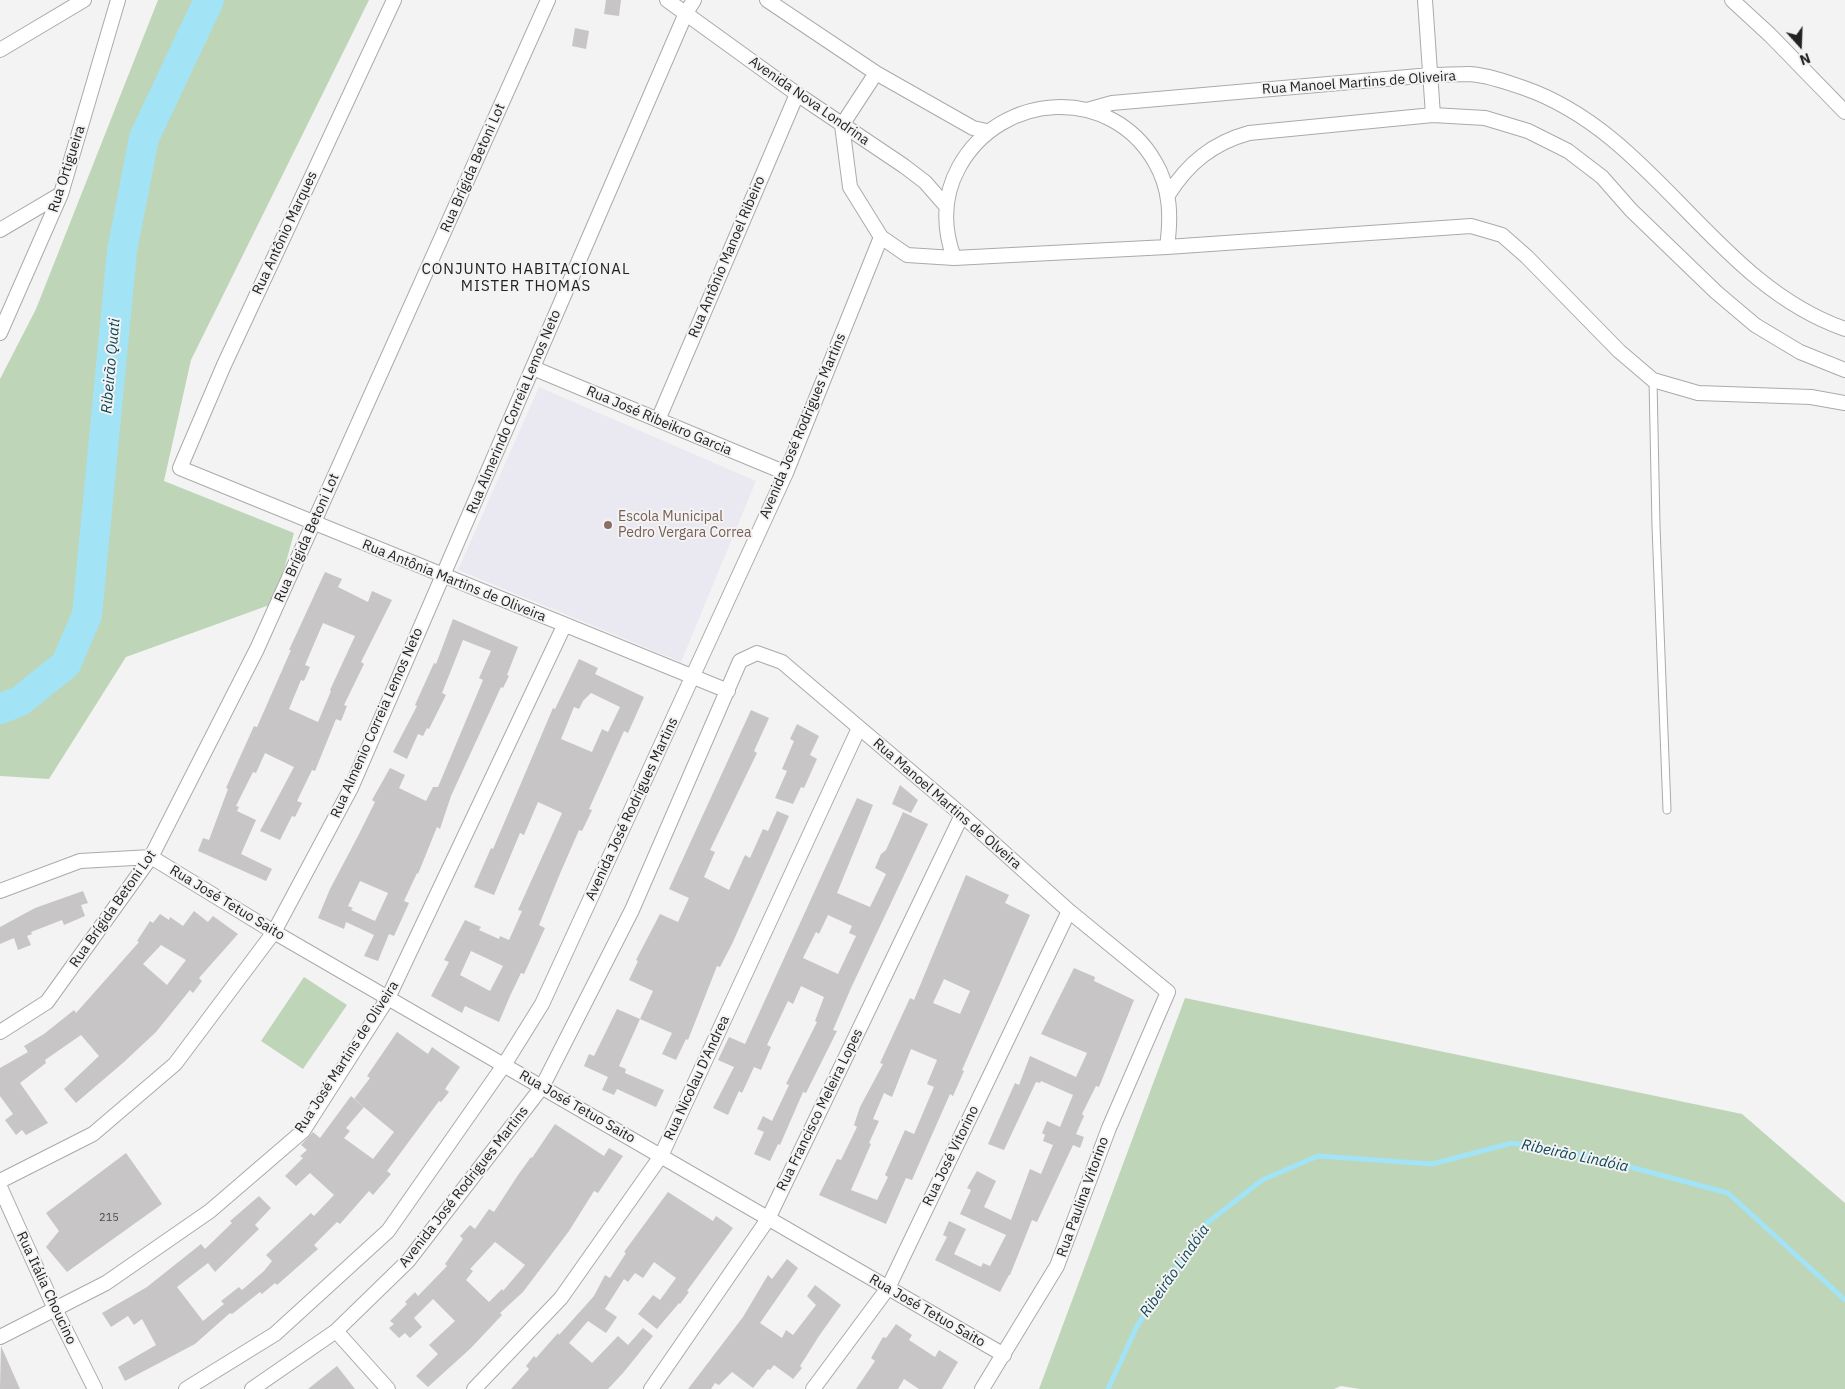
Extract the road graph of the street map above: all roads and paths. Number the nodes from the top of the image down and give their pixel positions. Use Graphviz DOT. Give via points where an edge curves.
graph roads {
  1 [pos="84,0"];
  2 [pos="118,0"];
  3 [pos="394,0"];
  4 [pos="548,0"];
  5 [pos="666,0"];
  6 [pos="694,0"];
  7 [pos="767,0"];
  8 [pos="1425,0"];
  9 [pos="1732,0"];
  10 [pos="686,13"];
  11 [pos="0,50"];
  12 [pos="876,73"];
  13 [pos="1431,76"];
  14 [pos="797,94"];
  15 [pos="1087,110"];
  16 [pos="1845,112"];
  17 [pos="1433,115"];
  18 [pos="842,125"];
  19 [pos="987,131"];
  20 [pos="61,194"];
  21 [pos="1168,195"];
  22 [pos="946,206"];
  23 [pos="0,230"];
  24 [pos="881,237"];
  25 [pos="1167,247"];
  26 [pos="954,258"];
  27 [pos="1845,328"];
  28 [pos="0,333"];
  29 [pos="533,368"];
  30 [pos="1845,370"];
  31 [pos="1653,380"];
  32 [pos="1845,403"];
  33 [pos="658,420"];
  34 [pos="180,468"];
  35 [pos="786,474"];
  36 [pos="314,524"];
  37 [pos="443,577"];
  38 [pos="564,626"];
  39 [pos="692,677"];
  40 [pos="728,691"];
  41 [pos="859,728"];
  42 [pos="1667,810"];
  43 [pos="962,814"];
  44 [pos="151,857"];
  45 [pos="0,891"];
  46 [pos="1069,911"];
  47 [pos="274,932"];
  48 [pos="1166,997"];
  49 [pos="388,998"];
  50 [pos="0,1032"];
  51 [pos="504,1065"];
  52 [pos="542,1087"];
  53 [pos="661,1156"];
  54 [pos="0,1181"];
  55 [pos="0,1187"];
  56 [pos="768,1219"];
  57 [pos="888,1288"];
  58 [pos="55,1309"];
  59 [pos="336,1331"];
  60 [pos="0,1337"];
  61 [pos="1004,1356"];
  62 [pos="94,1389"];
  63 [pos="186,1389"];
  64 [pos="252,1389"];
  65 [pos="388,1389"];
  66 [pos="474,1389"];
  67 [pos="651,1389"];
  68 [pos="813,1389"];
  69 [pos="982,1389"];
  1 -- 11 [label="street"];
  2 -- 20 [label="street, Rua Ortigueira"];
  3 -- 34 [label="street, Rua Antônio Marques" via="224,365"];
  4 -- 36 [label="street, Rua Brígida Betoni Lot"];
  5 -- 10 [label="street, Avenida Nova Londrina"];
  6 -- 10 [label="street, Rua Almerindo Correia Lemos Neto"];
  7 -- 12 [label="street"];
  8 -- 13 [label="street"];
  9 -- 16 [label="street"];
  10 -- 14 [label="street, Avenida Nova Londrina"];
  10 -- 29 [label="street, Rua Almerindo Correia Lemos Neto"];
  12 -- 18 [label="street"];
  12 -- 19 [label="street" via="973,128"];
  13 -- 15 [label="street, Rua Manoel Martins de Oliveira" via="1112,103"];
  13 -- 17 [label="street"];
  13 -- 27 [label="street, Rua Manoel Martins de Oliveira" via="1470,74 1492,78 1534,91 1574,111 1617,141 1756,279 1796,306"];
  14 -- 18 [label="street, Avenida Nova Londrina"];
  14 -- 33 [label="street, Rua Antônio Manoel Ribeiro"];
  15 -- 19 [label="street" via="1035,109 1002,121"];
  15 -- 21 [label="street" via="1119,124 1145,148 1155,162"];
  17 -- 21 [label="street" via="1263,131 1236,137 1198,158"];
  17 -- 30 [label="street" via="1485,118 1507,123 1568,150 1602,177 1631,210 1735,309 1800,352"];
  18 -- 22 [label="street, Avenida Nova Londrina" via="925,182"];
  18 -- 24 [label="street" via="850,187"];
  19 -- 22 [label="street" via="974,143 955,173"];
  20 -- 23 [label="street"];
  20 -- 28 [label="street, Rua Ortigueira"];
  21 -- 25 [label="street"];
  22 -- 26 [label="street" via="948,242"];
  24 -- 26 [label="street" via="907,255"];
  24 -- 35 [label="street, Avenida José Rodrigues Martins"];
  25 -- 26 [label="street"];
  25 -- 31 [label="street" via="1472,226 1502,235 1619,352"];
  29 -- 33 [label="street, Rua José Ribeikro Garcia"];
  29 -- 37 [label="street, Rua Almerindo Correia Lemos Neto"];
  31 -- 32 [label="street" via="1698,394 1811,397"];
  31 -- 42 [label="lane"];
  33 -- 35 [label="street, Rua José Ribeikro Garcia"];
  34 -- 36 [label="street, Rua Antônia Martins de Oliveira"];
  35 -- 39 [label="street, Avenida José Rodrigues Martins"];
  36 -- 37 [label="street, Rua Antônia Martins de Oliveira"];
  36 -- 44 [label="street, Rua Brígida Betoni Lot" via="257,650"];
  37 -- 38 [label="street, Rua Antônia Martins de Oliveira"];
  37 -- 47 [label="street, Rua Almenio Correia Lemos Neto" via="351,788"];
  38 -- 39 [label="street, Rua Antônia Martins de Oliveira"];
  38 -- 49 [label="street, Rua José Martins de Oliveira"];
  39 -- 40 [label="street, Rua Antônia Martins de Oliveira"];
  39 -- 51 [label="street, Avenida José Rodrigues Martins" via="542,1004"];
  40 -- 41 [label="street, Rua Manoel Martins de Olveira" via="740,661 757,653 782,662"];
  40 -- 52 [label="street, Avenida José Rodrigues Martins" via="632,910"];
  41 -- 43 [label="street, Rua Manoel Martins de Olveira"];
  41 -- 53 [label="street, Rua Nicolau D'Andrea"];
  43 -- 46 [label="street, Rua Manoel Martins de Olveira"];
  43 -- 56 [label="street, Rua Francisco Meleira Lopes"];
  44 -- 45 [label="street" via="80,861"];
  44 -- 47 [label="street, Rua José Tetuo Saito"];
  44 -- 50 [label="street, Rua Brígida Betoni Lot" via="47,1002"];
  46 -- 48 [label="street, Rua Manoel Martins de Olveira" via="1166,988"];
  46 -- 57 [label="street, Rua José Vitorino"];
  47 -- 49 [label="street, Rua José Tetuo Saito"];
  47 -- 54 [label="street, Rua Almenio Correia Lemos Neto" via="175,1064 93,1134"];
  48 -- 61 [label="street, Rua Paulina Vitorino" via="1109,1128 1057,1266"];
  49 -- 51 [label="street, Rua José Tetuo Saito"];
  49 -- 58 [label="street, Rua José Martins de Oliveira" via="303,1131 210,1211 106,1283"];
  51 -- 52 [label="street, Rua José Tetuo Saito"];
  51 -- 63 [label="street, Avenida José Rodrigues Martins" via="388,1231 275,1334"];
  52 -- 53 [label="street, Rua José Tetuo Saito"];
  52 -- 59 [label="street, Avenida José Rodrigues Martins" via="408,1261"];
  53 -- 56 [label="street, Rua José Tetuo Saito"];
  53 -- 66 [label="street, Rua Nicolau D'Andrea" via="561,1298"];
  55 -- 58 [label="street, Rua Itália Choucino"];
  56 -- 57 [label="street, Rua José Tetuo Saito"];
  56 -- 67 [label="street, Rua Francisco Meleira Lopes"];
  57 -- 61 [label="street, Rua José Tetuo Saito"];
  57 -- 68 [label="street, Rua José Vitorino"];
  58 -- 60 [label="street, Rua José Martins de Oliveira"];
  58 -- 62 [label="street, Rua Itália Choucino"];
  59 -- 64 [label="street, Avenida José Rodrigues Martins"];
  59 -- 65 [label="street"];
  61 -- 69 [label="street, Rua Paulina Vitorino"];
}
